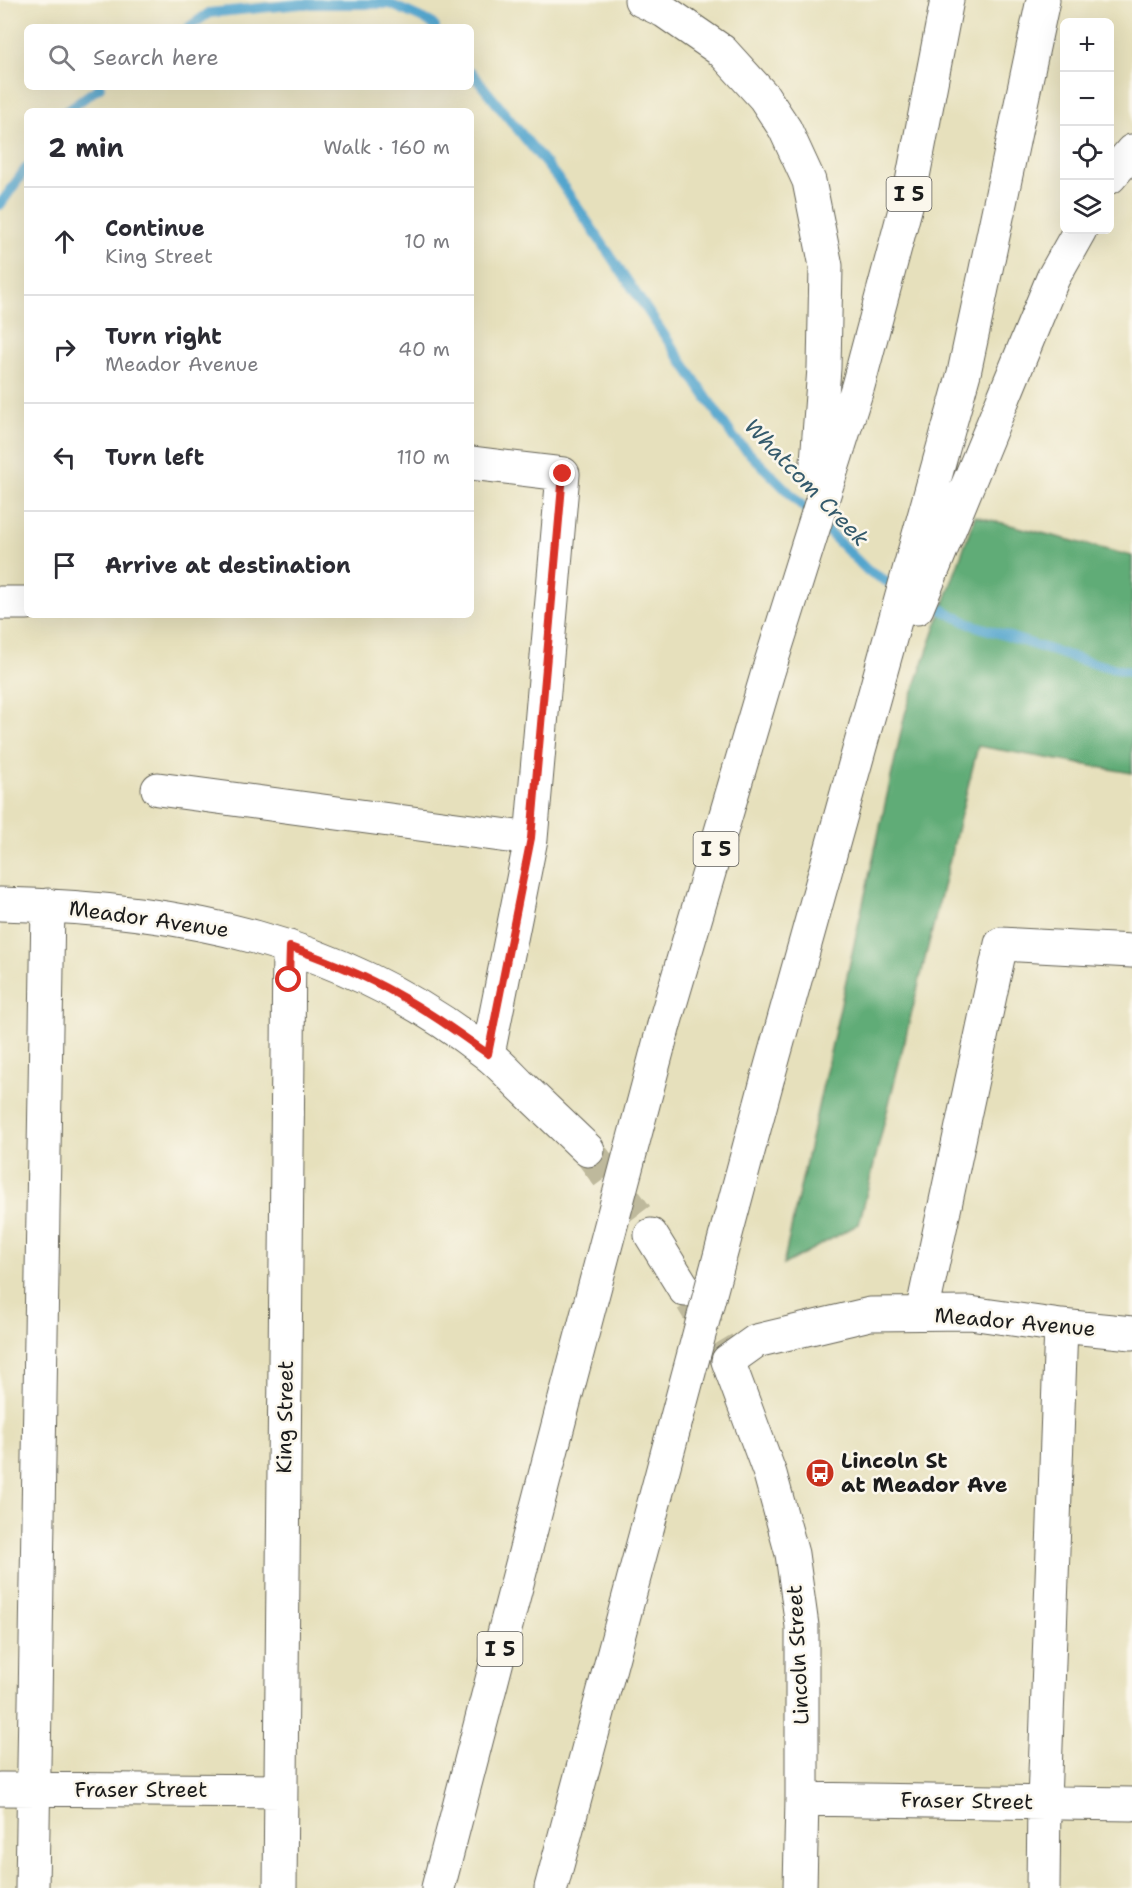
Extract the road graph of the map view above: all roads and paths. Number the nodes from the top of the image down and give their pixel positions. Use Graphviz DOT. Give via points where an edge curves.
graph roads {
  1 [pos="641,0"];
  2 [pos="947,0"];
  3 [pos="1043,0"];
  4 [pos="1132,151"];
  5 [pos="1114,172"];
  6 [pos="1078,234"];
  7 [pos="474,463"];
  8 [pos="812,532"];
  9 [pos="0,603"];
  10 [pos="24,603"];
  11 [pos="862,740"];
  12 [pos="158,789"];
  13 [pos="531,838"];
  14 [pos="0,904"];
  15 [pos="48,905"];
  16 [pos="290,947"];
  17 [pos="1132,951"];
  18 [pos="488,1054"];
  19 [pos="588,1150"];
  20 [pos="651,1235"];
  21 [pos="685,1290"];
  22 [pos="922,1313"];
  23 [pos="1061,1326"];
  24 [pos="1132,1333"];
  25 [pos="728,1361"];
  26 [pos="0,1789"];
  27 [pos="34,1790"];
  28 [pos="281,1791"];
  29 [pos="802,1799"];
  30 [pos="1044,1802"];
  31 [pos="1132,1804"];
  32 [pos="32,1888"];
  33 [pos="280,1888"];
  34 [pos="438,1888"];
  35 [pos="551,1888"];
  36 [pos="800,1888"];
  37 [pos="1043,1888"];
  1 -- 8 [label="main road" via="722,51 764,97 785,129 809,181 826,266 824,368"];
  2 -- 8 [label="main road, I 5" via="911,187 858,386"];
  3 -- 11 [label="main road" via="964,373"];
  4 -- 5 [label="main road"];
  6 -- 11 [label="main road" via="1053,278"];
  7 -- 13 [label="main road" via="563,474"];
  8 -- 34 [label="main road, I 5, bridge" via="664,1025"];
  9 -- 10 [label="main road"];
  11 -- 35 [label="main road, bridge"];
  12 -- 13 [label="main road"];
  13 -- 18 [label="main road"];
  14 -- 15 [label="main road, Meador Avenue"];
  15 -- 16 [label="main road, Meador Avenue" via="189,921"];
  15 -- 27 [label="main road"];
  16 -- 18 [label="main road, Meador Avenue" via="335,963 394,992"];
  16 -- 28 [label="main road, King Street"];
  17 -- 22 [label="main road" via="1001,944"];
  18 -- 19 [label="main road, Meador Avenue"];
  20 -- 21 [label="main road"];
  22 -- 23 [label="main road, Meador Avenue" via="970,1313"];
  22 -- 25 [label="main road, Meador Avenue" via="870,1314 756,1341"];
  23 -- 24 [label="main road, Meador Avenue"];
  23 -- 30 [label="main road"];
  25 -- 29 [label="main road, Lincoln Street" via="770,1474 792,1554 802,1626"];
  26 -- 27 [label="main road, Fraser Street"];
  27 -- 28 [label="main road, Fraser Street"];
  27 -- 32 [label="main road"];
  28 -- 33 [label="main road, King Street"];
  29 -- 30 [label="main road, Fraser Street"];
  29 -- 36 [label="main road, Lincoln Street"];
  30 -- 31 [label="main road, Fraser Street"];
  30 -- 37 [label="main road"];
}
